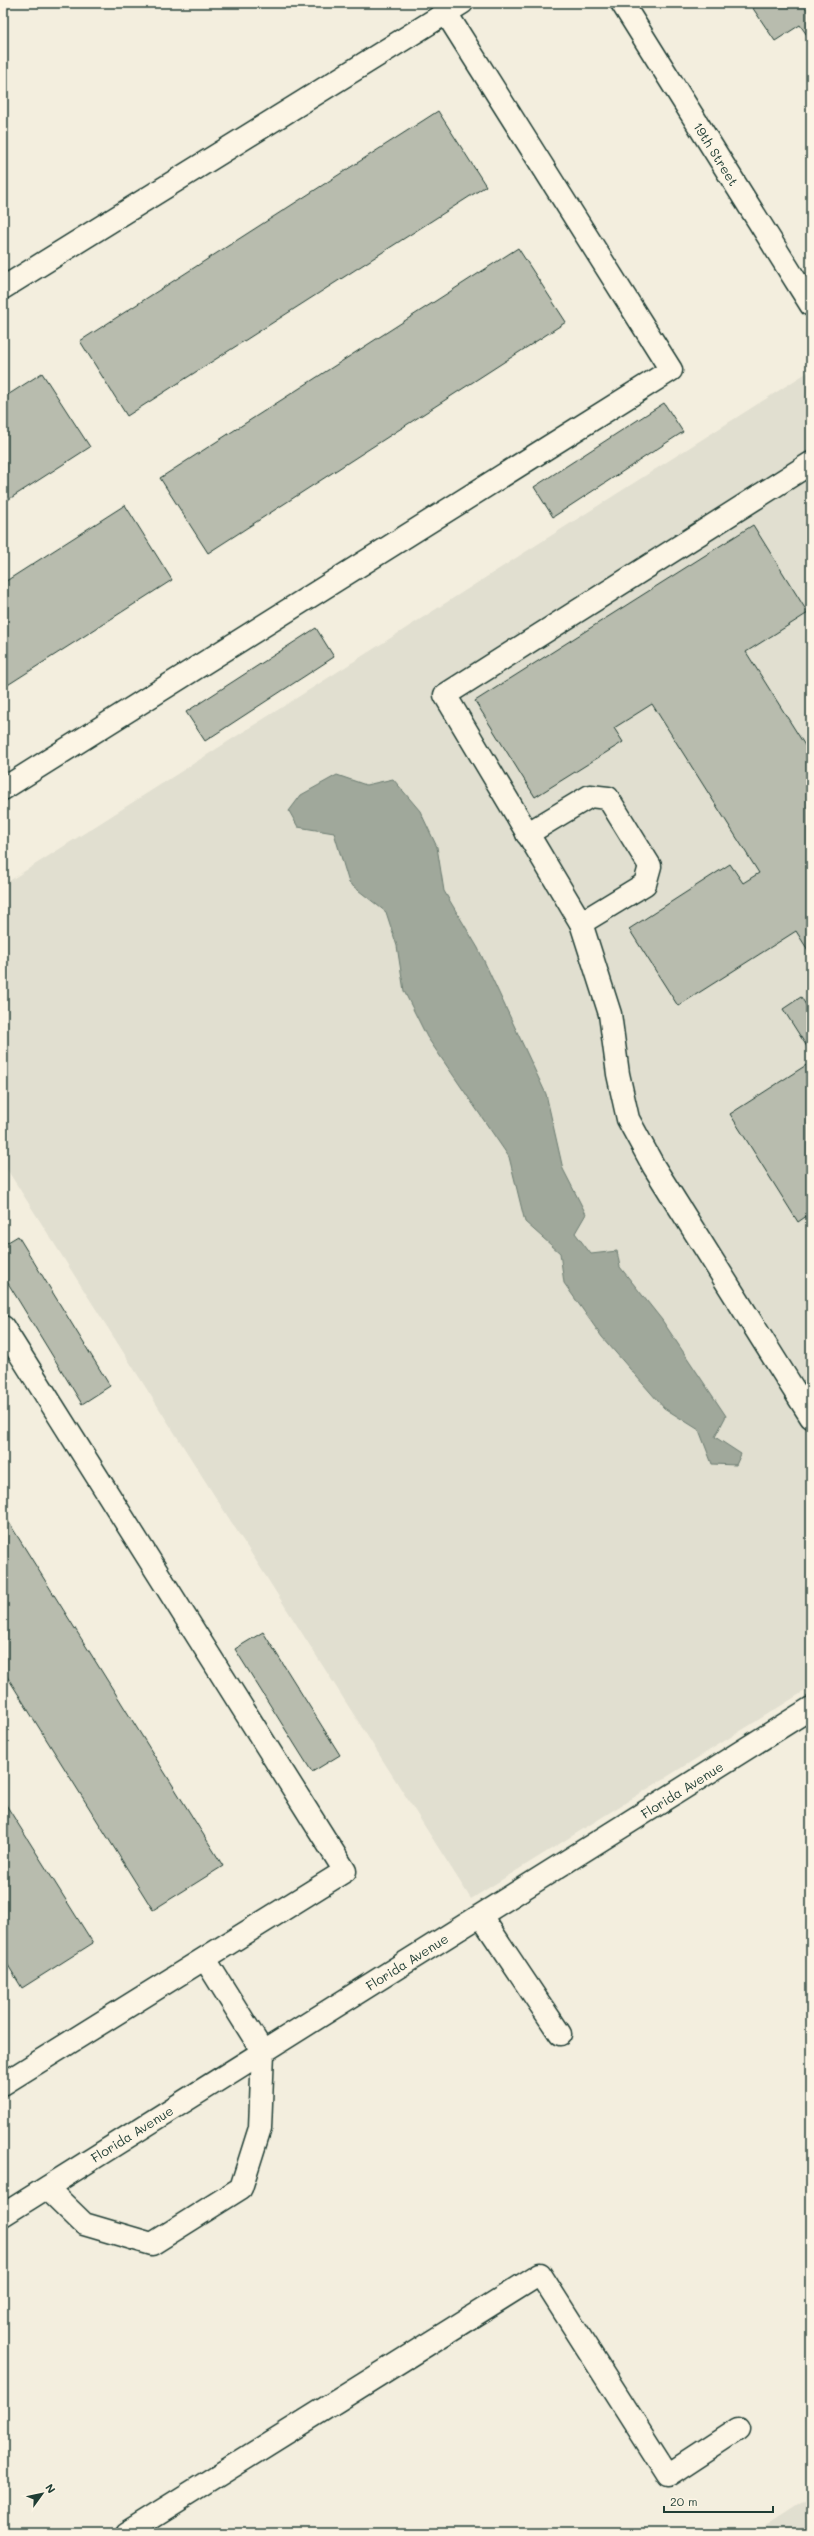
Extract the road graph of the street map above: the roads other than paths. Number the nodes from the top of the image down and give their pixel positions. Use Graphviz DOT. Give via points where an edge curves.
graph roads {
  1 [pos="622,3"];
  2 [pos="454,8"];
  3 [pos="3,288"];
  4 [pos="811,305"];
  5 [pos="811,463"];
  6 [pos="3,789"];
  7 [pos="527,834"];
  8 [pos="581,923"];
  9 [pos="3,1327"];
  10 [pos="811,1417"];
  11 [pos="811,1708"];
  12 [pos="481,1916"];
  13 [pos="205,1959"];
  14 [pos="560,2034"];
  15 [pos="263,2052"];
  16 [pos="3,2084"];
  17 [pos="47,2188"];
  18 [pos="3,2215"];
  19 [pos="738,2429"];
  20 [pos="126,2533"];
  1 -- 4 [label="street, 19th Street"];
  2 -- 3 [label="street"];
  2 -- 6 [label="street" via="671,370"];
  5 -- 7 [label="street" via="445,695"];
  7 -- 8 [label="street"];
  7 -- 8 [label="street" via="590,796 608,798 650,866 644,884"];
  8 -- 10 [label="street" via="610,1014 618,1074 628,1119 654,1167"];
  9 -- 13 [label="street" via="344,1871"];
  11 -- 12 [label="street, Florida Avenue"];
  12 -- 14 [label="street"];
  12 -- 15 [label="street, Florida Avenue"];
  13 -- 15 [label="street"];
  13 -- 16 [label="street"];
  15 -- 17 [label="street, Florida Avenue"];
  15 -- 17 [label="street" via="260,2128 241,2188 152,2244 84,2224"];
  17 -- 18 [label="street, Florida Avenue"];
  19 -- 20 [label="street" via="668,2475 540,2274"];
}
